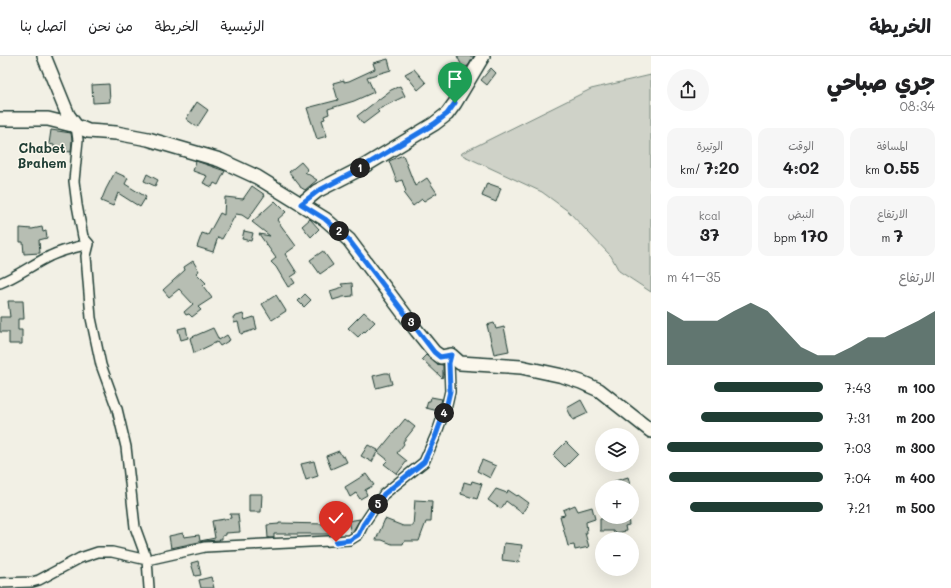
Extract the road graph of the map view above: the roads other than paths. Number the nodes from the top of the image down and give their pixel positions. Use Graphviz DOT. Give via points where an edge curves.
graph roads {
  1 [pos="44,56"];
  2 [pos="483,56"];
  3 [pos="0,119"];
  4 [pos="76,126"];
  5 [pos="301,204"];
  6 [pos="89,244"];
  7 [pos="0,283"];
  8 [pos="451,355"];
  9 [pos="651,431"];
  10 [pos="147,560"];
  11 [pos="0,583"];
  12 [pos="150,588"];
  1 -- 4 [label="main road" via="68,115"];
  2 -- 5 [label="main road" via="447,114 356,171 318,191"];
  3 -- 4 [label="main road" via="48,119"];
  4 -- 5 [label="main road" via="88,131 148,139 220,160 257,177"];
  4 -- 6 [label="street" via="78,140 74,181 83,236"];
  5 -- 8 [label="main road" via="325,219 349,240 434,352 440,357"];
  6 -- 7 [label="street" via="50,256"];
  6 -- 10 [label="street" via="86,256 91,318 101,365 117,409 126,447 135,528"];
  8 -- 9 [label="main road" via="460,363 521,367 581,382 599,390"];
  8 -- 10 [label="street" via="447,404 424,462 384,494 358,535 350,540 336,542 205,547"];
  10 -- 11 [label="street" via="112,552 98,552 32,582"];
  10 -- 12 [label="street"];
}
